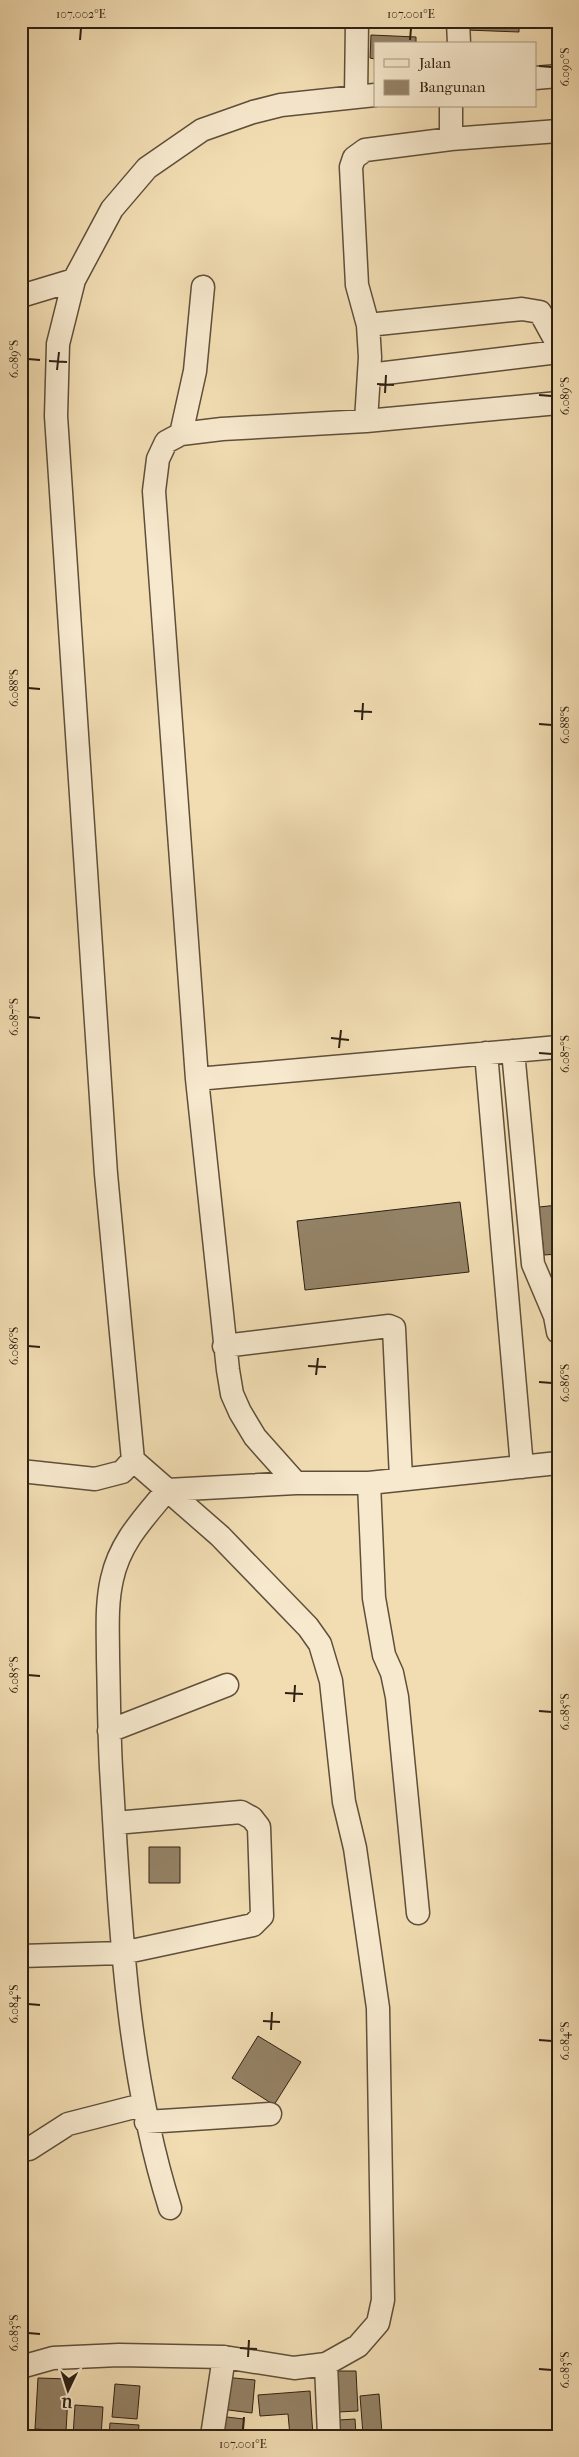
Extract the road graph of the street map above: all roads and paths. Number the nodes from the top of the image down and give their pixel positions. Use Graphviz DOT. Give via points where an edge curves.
graph roads {
  1 [pos="357,21"];
  2 [pos="458,21"];
  3 [pos="459,42"];
  4 [pos="558,76"];
  5 [pos="536,78"];
  6 [pos="366,96"];
  7 [pos="451,108"];
  8 [pos="558,131"];
  9 [pos="451,139"];
  10 [pos="74,280"];
  11 [pos="203,287"];
  12 [pos="21,296"];
  13 [pos="368,325"];
  14 [pos="558,345"];
  15 [pos="558,352"];
  16 [pos="369,375"];
  17 [pos="558,403"];
  18 [pos="366,421"];
  19 [pos="181,434"];
  20 [pos="558,1047"];
  21 [pos="513,1051"];
  22 [pos="486,1053"];
  23 [pos="197,1079"];
  24 [pos="558,1332"];
  25 [pos="224,1346"];
  26 [pos="133,1460"];
  27 [pos="558,1463"];
  28 [pos="522,1466"];
  29 [pos="21,1471"];
  30 [pos="401,1480"];
  31 [pos="296,1483"];
  32 [pos="369,1483"];
  33 [pos="167,1490"];
  34 [pos="227,1685"];
  35 [pos="109,1732"];
  36 [pos="114,1823"];
  37 [pos="418,1913"];
  38 [pos="122,1953"];
  39 [pos="21,1956"];
  40 [pos="144,2113"];
  41 [pos="270,2114"];
  42 [pos="29,2149"];
  43 [pos="170,2208"];
  44 [pos="224,2357"];
  45 [pos="326,2364"];
  46 [pos="21,2367"];
  47 [pos="212,2436"];
  48 [pos="329,2436"];
  1 -- 6 [label="street"];
  2 -- 3 [label="street"];
  4 -- 5 [label="street"];
  6 -- 10 [label="street" via="281,105 202,130 147,168 112,209"];
  7 -- 9 [label="street"];
  8 -- 9 [label="street"];
  9 -- 13 [label="street" via="365,150 354,158 350,167 357,285"];
  10 -- 12 [label="street"];
  10 -- 26 [label="street" via="58,344 56,416 106,1174"];
  11 -- 19 [label="street" via="195,371"];
  13 -- 14 [label="street" via="522,309 540,312"];
  13 -- 16 [label="street"];
  15 -- 16 [label="street"];
  16 -- 18 [label="street"];
  17 -- 18 [label="street"];
  18 -- 19 [label="street"];
  19 -- 23 [label="street" via="166,442 158,459 154,491"];
  20 -- 21 [label="street"];
  21 -- 22 [label="street"];
  21 -- 24 [label="street" via="533,1264 555,1316"];
  22 -- 23 [label="street"];
  22 -- 28 [label="street"];
  23 -- 25 [label="street"];
  25 -- 30 [label="street" via="389,1326 394,1328"];
  25 -- 31 [label="street" via="232,1394 240,1412 255,1437"];
  26 -- 29 [label="street" via="122,1472 95,1479"];
  26 -- 33 [label="street"];
  27 -- 28 [label="street"];
  28 -- 30 [label="street"];
  30 -- 32 [label="street"];
  31 -- 32 [label="street"];
  31 -- 33 [label="street"];
  32 -- 37 [label="street" via="374,1598 384,1655 397,1697"];
  33 -- 35 [label="street" via="128,1537 112,1578 107,1608"];
  33 -- 45 [label="street" via="220,1536 308,1627 320,1644 331,1681 344,1802 355,1848 378,2008 383,2300 378,2323 358,2346"];
  34 -- 35 [label="street"];
  35 -- 36 [label="street"];
  36 -- 38 [label="street"];
  36 -- 38 [label="street" via="241,1812 259,1827 262,1916 253,1925"];
  38 -- 39 [label="street"];
  38 -- 40 [label="street"];
  40 -- 41 [label="street"];
  40 -- 42 [label="street" via="68,2124"];
  40 -- 43 [label="street"];
  44 -- 45 [label="street" via="294,2368"];
  44 -- 46 [label="street" via="119,2355 53,2358"];
  44 -- 47 [label="street"];
  45 -- 48 [label="street"];
}
